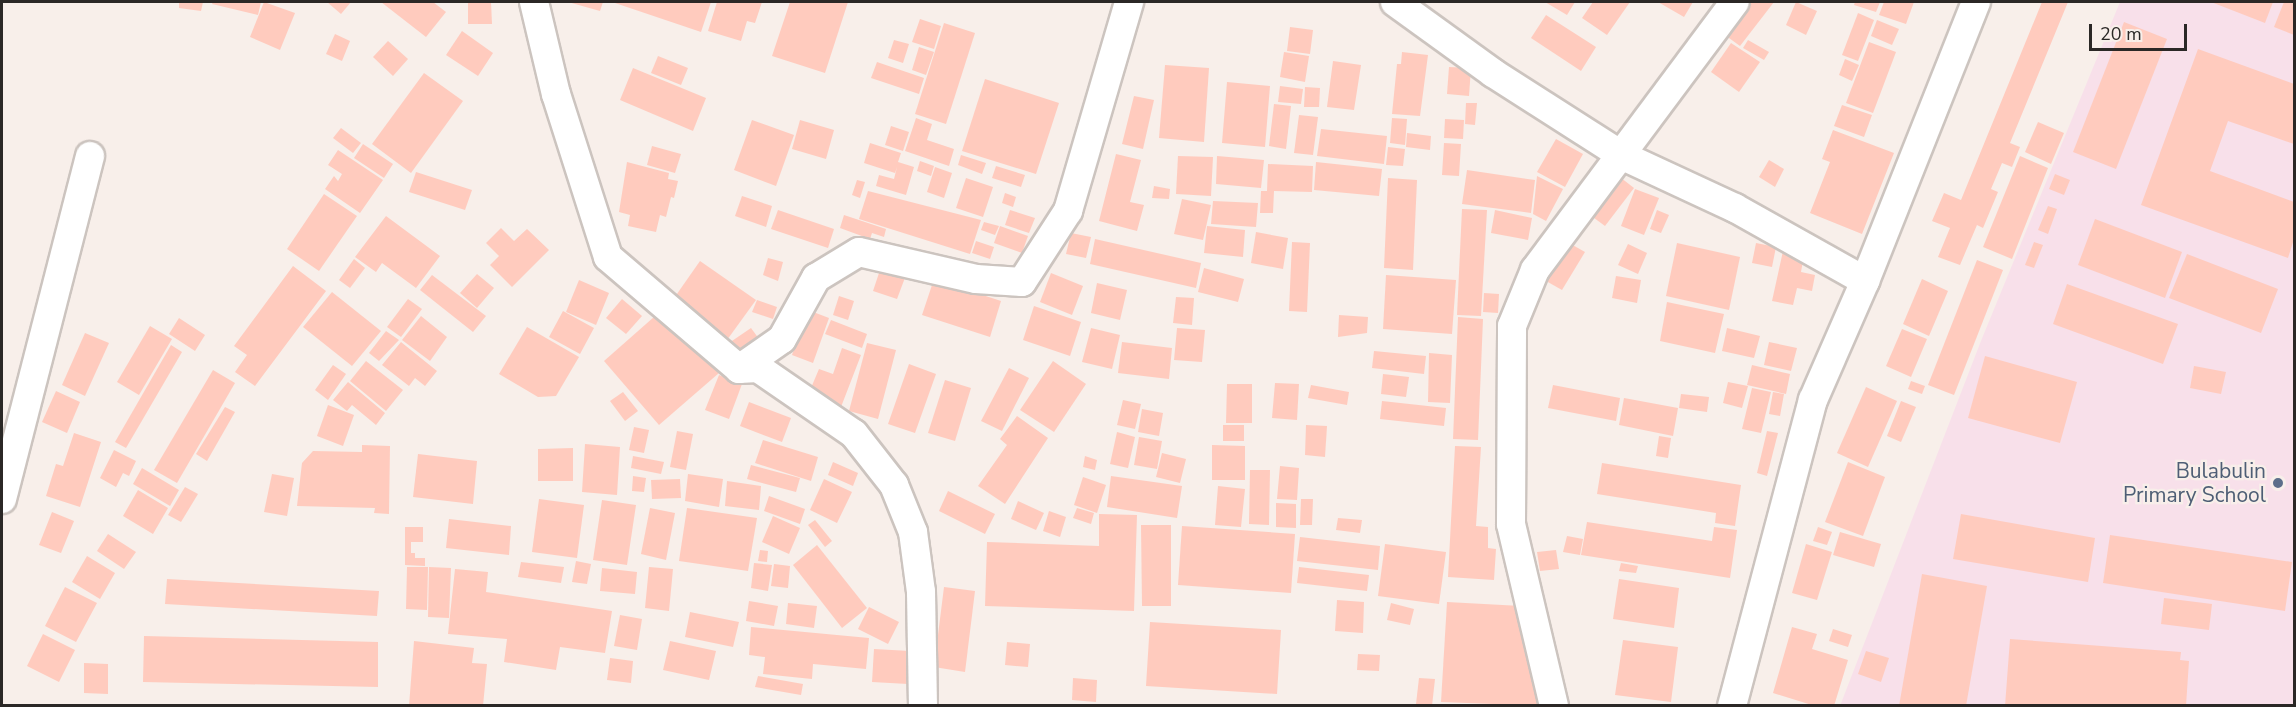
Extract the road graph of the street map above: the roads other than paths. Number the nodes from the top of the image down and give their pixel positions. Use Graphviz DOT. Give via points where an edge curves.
graph roads {
  1 [pos="534,2"];
  2 [pos="1129,2"];
  3 [pos="1395,2"];
  4 [pos="1735,2"];
  5 [pos="1976,2"];
  6 [pos="90,156"];
  7 [pos="1623,156"];
  8 [pos="1865,281"];
  9 [pos="739,369"];
  10 [pos="2,499"];
  11 [pos="923,705"];
  12 [pos="1554,705"];
  13 [pos="1732,705"];
  1 -- 9 [label="street" via="556,94 608,257"];
  2 -- 9 [label="street" via="1068,211 1022,282 976,279 859,252 816,278 782,339"];
  3 -- 7 [label="street" via="1493,73"];
  4 -- 7 [label="street"];
  5 -- 8 [label="street"];
  6 -- 10 [label="street" via="10,454"];
  7 -- 8 [label="street" via="1735,208"];
  7 -- 12 [label="street" via="1535,270 1512,326 1511,524"];
  8 -- 13 [label="street" via="1813,400"];
  9 -- 11 [label="street" via="758,368 854,434 894,485 913,532 921,592"];
}
